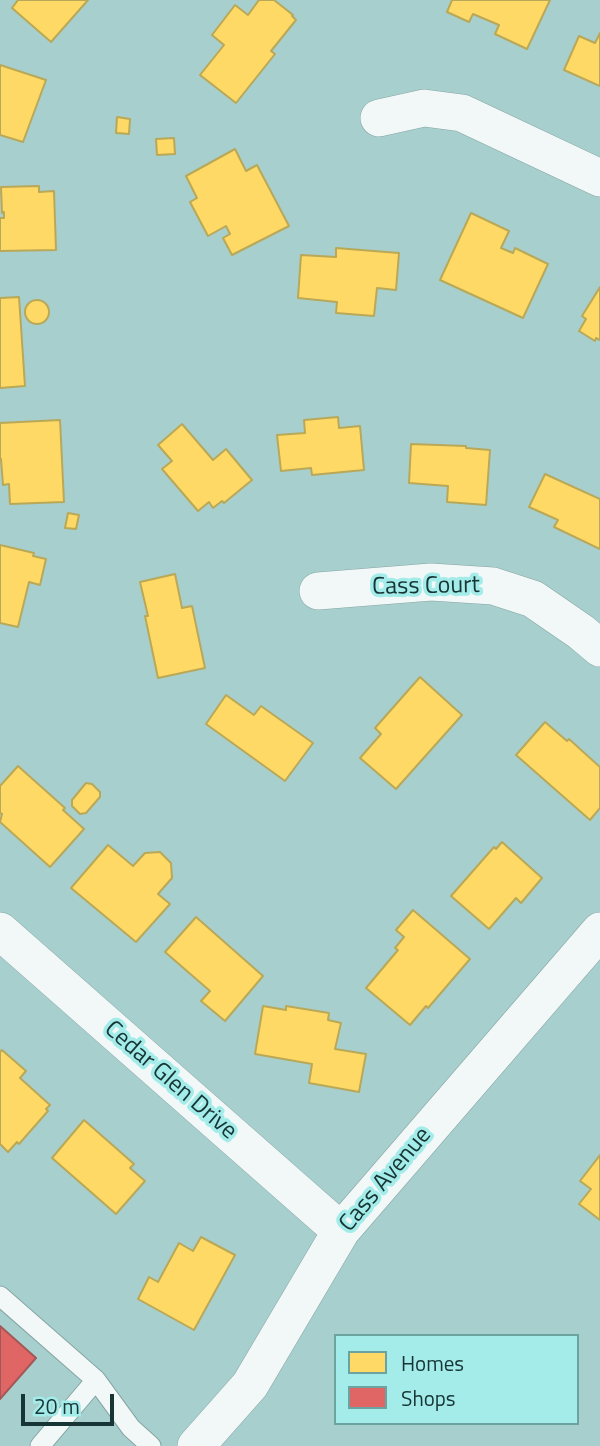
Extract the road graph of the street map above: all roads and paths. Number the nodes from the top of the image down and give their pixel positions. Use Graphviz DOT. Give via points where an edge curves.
graph roads {
  1 [pos="379,118"];
  2 [pos="600,178"];
  3 [pos="318,591"];
  4 [pos="600,648"];
  5 [pos="0,931"];
  6 [pos="600,931"];
  7 [pos="341,1231"];
  8 [pos="0,1296"];
  9 [pos="96,1380"];
  10 [pos="40,1446"];
  11 [pos="151,1446"];
  12 [pos="196,1446"];
  1 -- 2 [label="street" via="424,108 462,113"];
  3 -- 4 [label="street, Cass Court" via="431,582 493,586 533,599"];
  5 -- 7 [label="street, Cedar Glen Drive"];
  6 -- 7 [label="street, Cass Avenue"];
  7 -- 12 [label="street, Cass Avenue" via="250,1385"];
  8 -- 9 [label="lane"];
  9 -- 10 [label="lane"];
  9 -- 11 [label="lane" via="131,1428"];
}
